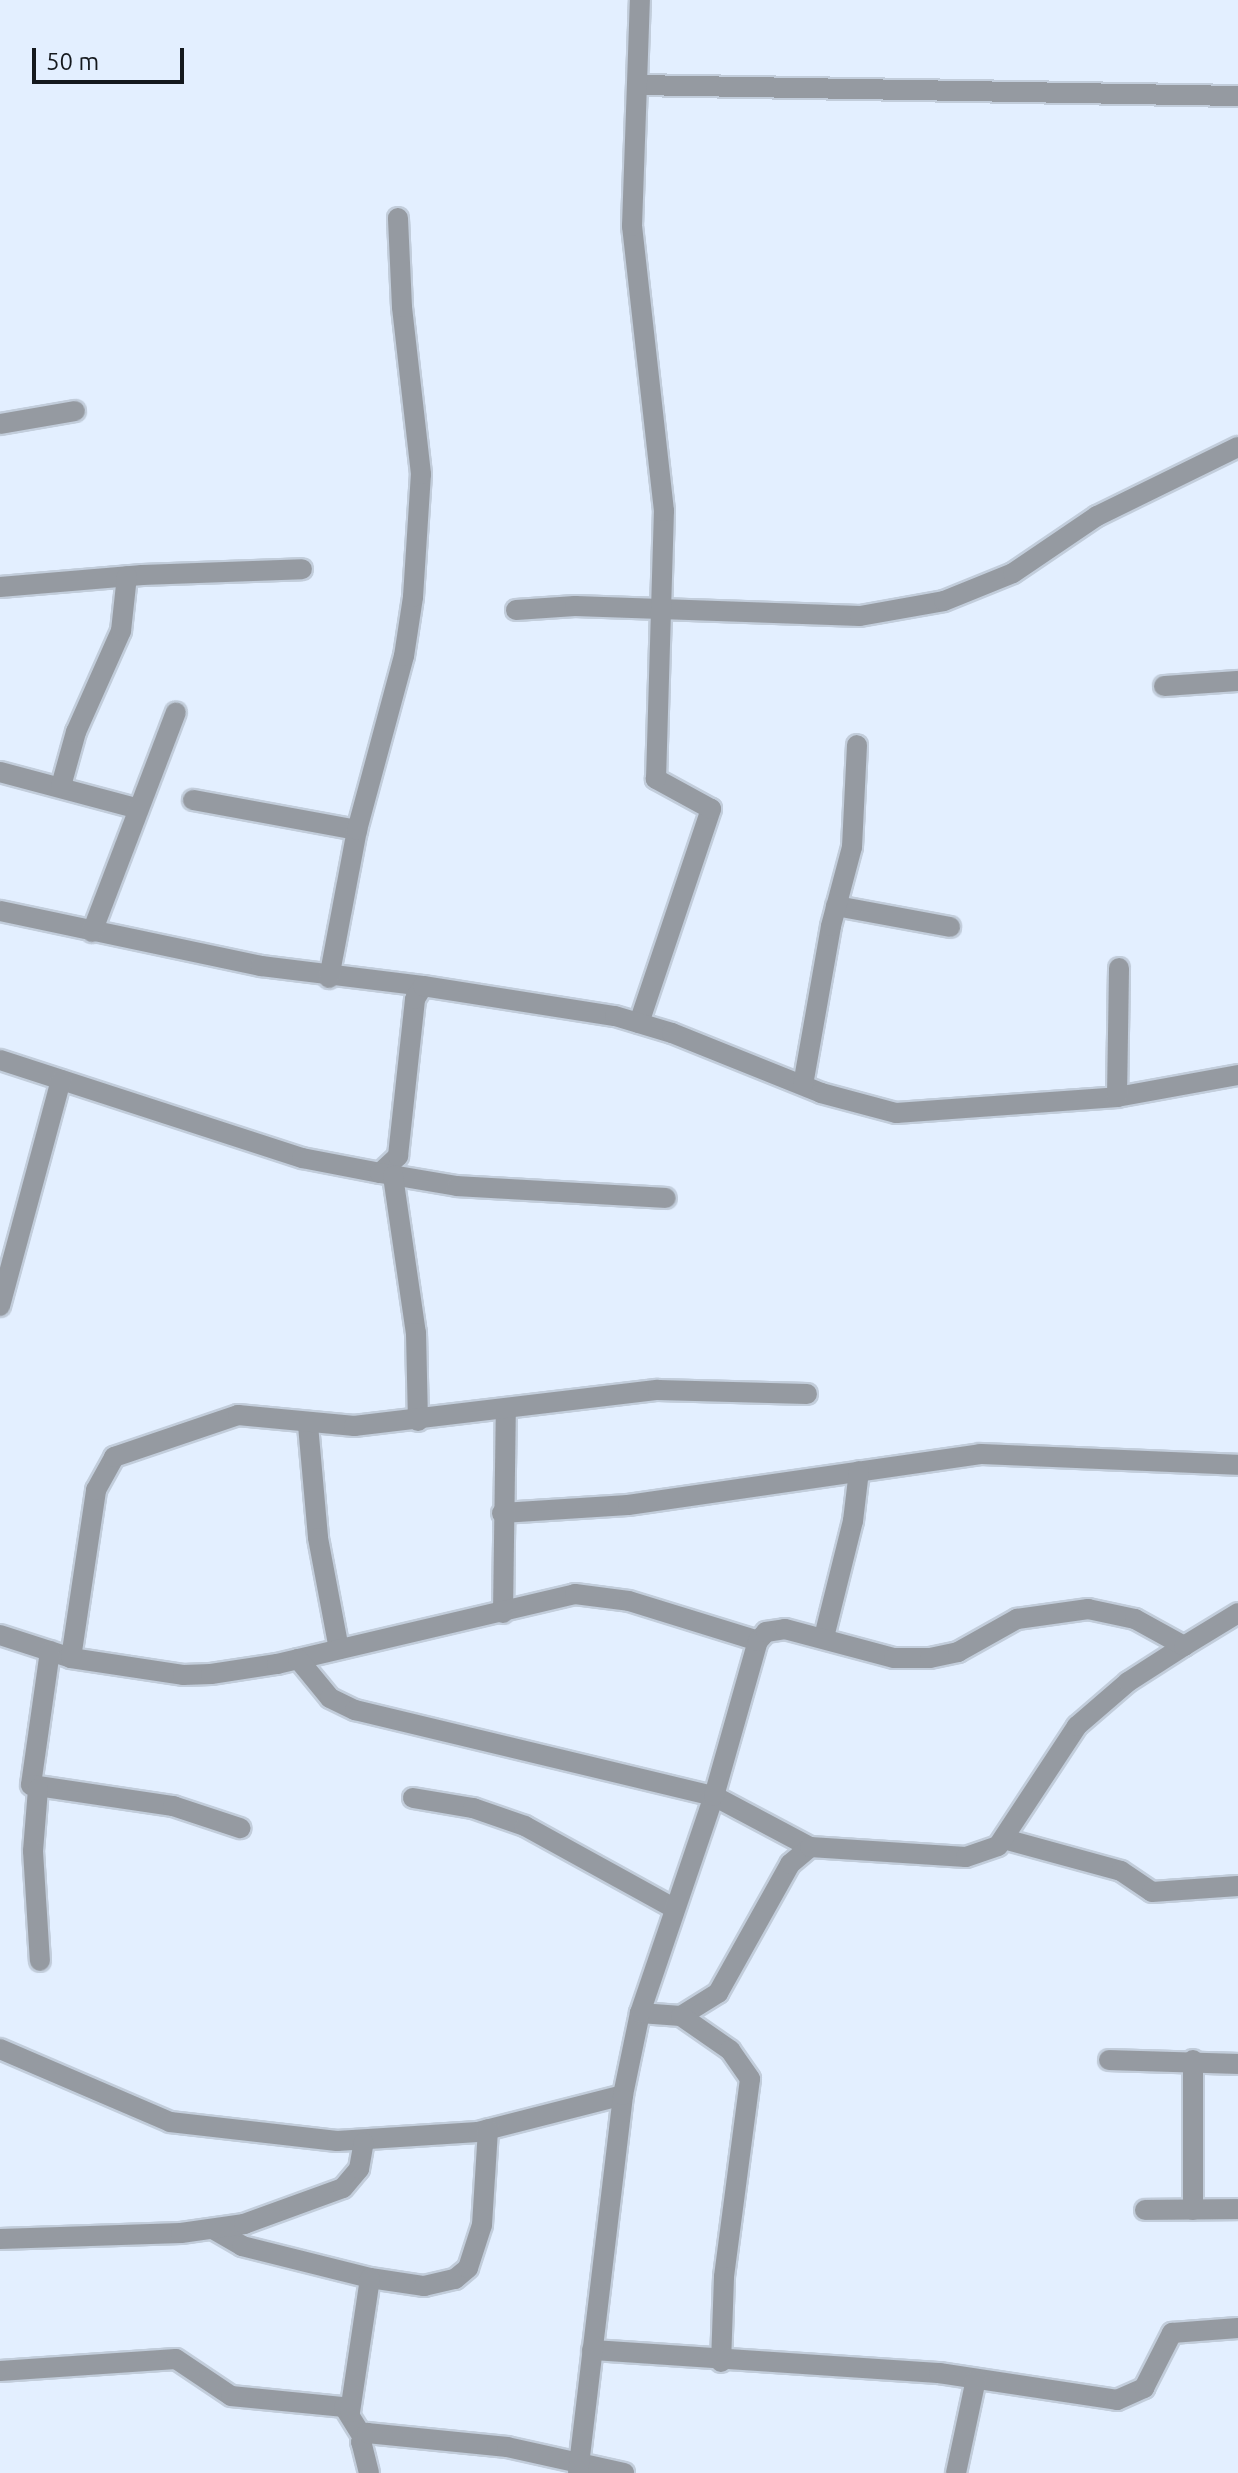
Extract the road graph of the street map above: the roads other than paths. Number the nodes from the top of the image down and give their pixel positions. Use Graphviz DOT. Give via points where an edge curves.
graph roads {
  1 [pos="640,0"];
  2 [pos="637,85"];
  3 [pos="1238,96"];
  4 [pos="398,218"];
  5 [pos="75,411"];
  6 [pos="0,424"];
  7 [pos="1238,447"];
  8 [pos="302,569"];
  9 [pos="127,576"];
  10 [pos="0,587"];
  11 [pos="516,610"];
  12 [pos="664,613"];
  13 [pos="1238,681"];
  14 [pos="1164,686"];
  15 [pos="176,712"];
  16 [pos="857,745"];
  17 [pos="0,772"];
  18 [pos="61,786"];
  19 [pos="193,800"];
  20 [pos="135,808"];
  21 [pos="357,830"];
  22 [pos="836,906"];
  23 [pos="0,911"];
  24 [pos="950,927"];
  25 [pos="92,932"];
  26 [pos="1119,968"];
  27 [pos="329,978"];
  28 [pos="423,986"];
  29 [pos="639,1023"];
  30 [pos="0,1060"];
  31 [pos="1238,1075"];
  32 [pos="61,1080"];
  33 [pos="803,1085"];
  34 [pos="1117,1097"];
  35 [pos="387,1174"];
  36 [pos="666,1198"];
  37 [pos="0,1306"];
  38 [pos="807,1394"];
  39 [pos="506,1408"];
  40 [pos="418,1421"];
  41 [pos="308,1425"];
  42 [pos="1238,1465"];
  43 [pos="859,1471"];
  44 [pos="502,1513"];
  45 [pos="503,1613"];
  46 [pos="1238,1613"];
  47 [pos="0,1635"];
  48 [pos="824,1637"];
  49 [pos="758,1641"];
  50 [pos="1184,1646"];
  51 [pos="339,1649"];
  52 [pos="50,1651"];
  53 [pos="71,1658"];
  54 [pos="298,1659"];
  55 [pos="38,1789"];
  56 [pos="714,1796"];
  57 [pos="413,1798"];
  58 [pos="240,1828"];
  59 [pos="1004,1839"];
  60 [pos="810,1847"];
  61 [pos="1238,1886"];
  62 [pos="672,1907"];
  63 [pos="40,1961"];
  64 [pos="640,2013"];
  65 [pos="681,2016"];
  66 [pos="0,2049"];
  67 [pos="1109,2060"];
  68 [pos="1193,2060"];
  69 [pos="1238,2064"];
  70 [pos="623,2095"];
  71 [pos="488,2129"];
  72 [pos="364,2142"];
  73 [pos="1238,2209"];
  74 [pos="1145,2210"];
  75 [pos="1193,2210"];
  76 [pos="213,2229"];
  77 [pos="0,2239"];
  78 [pos="370,2278"];
  79 [pos="1238,2328"];
  80 [pos="592,2350"];
  81 [pos="721,2362"];
  82 [pos="0,2371"];
  83 [pos="976,2379"];
  84 [pos="350,2412"];
  85 [pos="362,2436"];
  86 [pos="578,2468"];
  87 [pos="369,2473"];
  88 [pos="624,2473"];
  89 [pos="956,2473"];
  1 -- 2 [label="street"];
  2 -- 3 [label="street"];
  2 -- 12 [label="street" via="632,226 662,460"];
  4 -- 21 [label="street" via="402,307 420,461 419,527 409,632"];
  5 -- 6 [label="street"];
  7 -- 12 [label="street" via="1097,516 1013,573 944,601 860,616"];
  8 -- 9 [label="street"];
  9 -- 10 [label="street"];
  9 -- 18 [label="street" via="121,631 76,732"];
  11 -- 12 [label="street" via="575,606"];
  12 -- 29 [label="street" via="656,779 711,809"];
  13 -- 14 [label="street"];
  15 -- 20 [label="street"];
  16 -- 22 [label="street" via="852,847"];
  17 -- 18 [label="street"];
  18 -- 20 [label="street"];
  19 -- 21 [label="street"];
  20 -- 25 [label="street"];
  21 -- 27 [label="street"];
  22 -- 24 [label="street"];
  22 -- 33 [label="street"];
  23 -- 25 [label="street"];
  25 -- 27 [label="street"];
  26 -- 34 [label="street"];
  27 -- 28 [label="street"];
  28 -- 29 [label="street" via="573,1007"];
  28 -- 35 [label="street" via="415,999 398,1156"];
  29 -- 33 [label="street"];
  30 -- 32 [label="street"];
  31 -- 34 [label="street"];
  32 -- 35 [label="street" via="302,1158"];
  32 -- 37 [label="street"];
  33 -- 34 [label="street" via="896,1113"];
  35 -- 36 [label="street" via="457,1186"];
  35 -- 40 [label="street" via="416,1333"];
  38 -- 39 [label="street" via="658,1390"];
  39 -- 40 [label="street"];
  39 -- 44 [label="street"];
  40 -- 41 [label="street"];
  41 -- 51 [label="street" via="318,1538"];
  41 -- 53 [label="street" via="238,1415 108,1461 96,1490"];
  42 -- 43 [label="street" via="1017,1453"];
  43 -- 44 [label="street" via="628,1505"];
  43 -- 48 [label="street" via="850,1535"];
  44 -- 45 [label="street"];
  45 -- 49 [label="street" via="556,1598 595,1595"];
  45 -- 51 [label="street"];
  46 -- 50 [label="street"];
  47 -- 52 [label="street"];
  48 -- 49 [label="street" via="775,1629"];
  48 -- 50 [label="street" via="894,1658 930,1658 958,1652 1017,1619 1088,1609 1135,1619"];
  49 -- 56 [label="street"];
  50 -- 59 [label="street" via="1128,1682 1077,1726"];
  51 -- 54 [label="street"];
  52 -- 53 [label="street"];
  52 -- 55 [label="street" via="29,1771 31,1785"];
  53 -- 54 [label="street" via="183,1675"];
  54 -- 56 [label="street" via="330,1698 355,1710"];
  55 -- 58 [label="street" via="173,1806"];
  55 -- 63 [label="street" via="33,1851"];
  56 -- 60 [label="street"];
  56 -- 62 [label="street"];
  57 -- 62 [label="street" via="473,1808 525,1826"];
  59 -- 60 [label="street" via="966,1857"];
  59 -- 61 [label="street" via="1121,1871 1152,1892"];
  60 -- 65 [label="street" via="790,1864 718,1993"];
  62 -- 64 [label="street"];
  64 -- 65 [label="street"];
  64 -- 70 [label="street"];
  65 -- 81 [label="street" via="730,2050 750,2079 724,2277"];
  66 -- 72 [label="street" via="170,2122"];
  67 -- 68 [label="street"];
  68 -- 69 [label="street"];
  68 -- 75 [label="street"];
  70 -- 71 [label="street"];
  70 -- 80 [label="street"];
  71 -- 72 [label="street"];
  71 -- 78 [label="street" via="486,2201 468,2268 455,2279 424,2286"];
  72 -- 76 [label="street" via="359,2169 343,2188 282,2212"];
  73 -- 75 [label="street"];
  74 -- 75 [label="street"];
  76 -- 77 [label="street"];
  76 -- 78 [label="street" via="242,2246"];
  78 -- 84 [label="street"];
  79 -- 83 [label="street" via="1172,2333 1155,2372 1129,2398"];
  80 -- 81 [label="street"];
  80 -- 86 [label="street"];
  81 -- 83 [label="street"];
  82 -- 84 [label="street" via="176,2359 231,2396 337,2404"];
  83 -- 89 [label="street"];
  84 -- 85 [label="street"];
  85 -- 86 [label="street" via="507,2447"];
  85 -- 87 [label="street"];
  86 -- 88 [label="street"];
}
